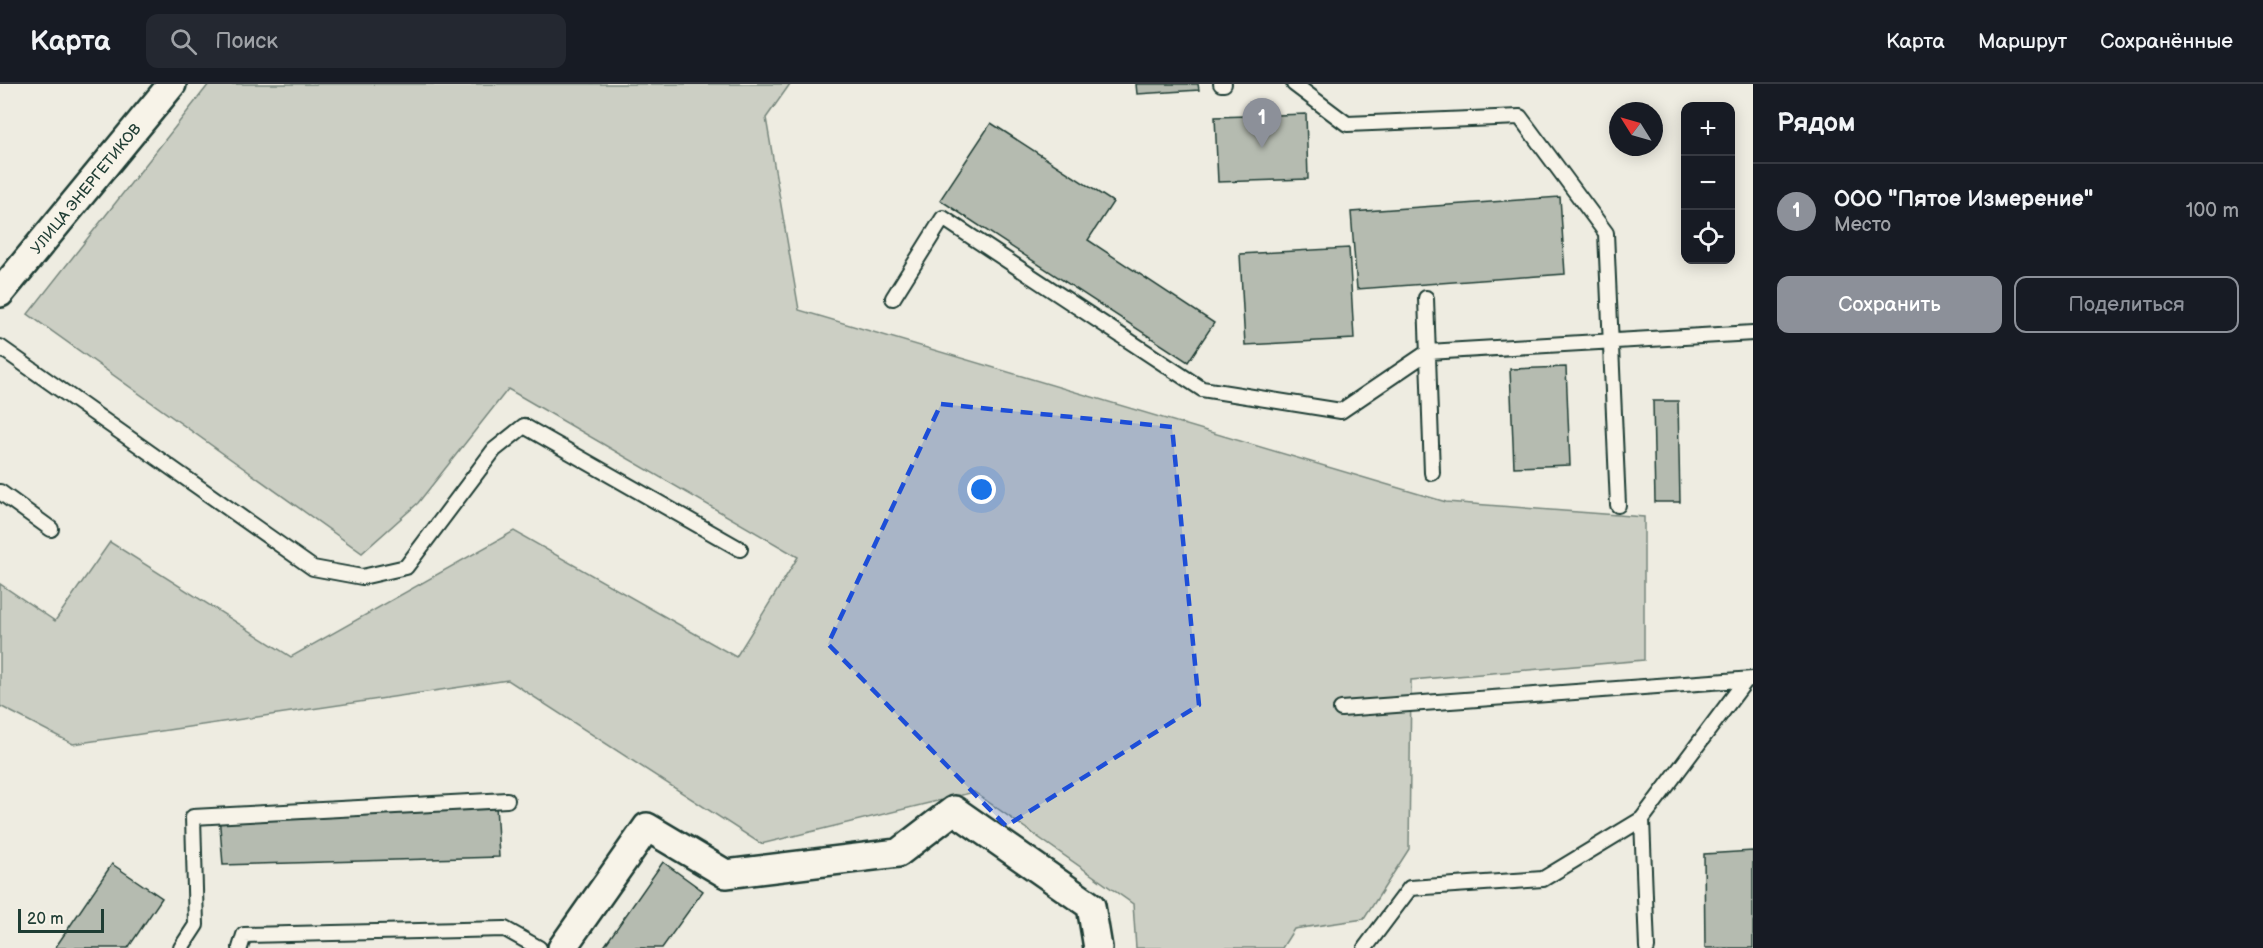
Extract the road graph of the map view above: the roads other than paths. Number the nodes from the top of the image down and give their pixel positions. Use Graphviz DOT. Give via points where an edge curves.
graph roads {
  1 [pos="172,84"];
  2 [pos="1294,84"];
  3 [pos="0,293"];
  4 [pos="893,298"];
  5 [pos="1426,298"];
  6 [pos="1753,333"];
  7 [pos="1612,341"];
  8 [pos="0,347"];
  9 [pos="1428,352"];
  10 [pos="1432,473"];
  11 [pos="0,492"];
  12 [pos="1618,505"];
  13 [pos="51,529"];
  14 [pos="740,549"];
  15 [pos="1749,680"];
  16 [pos="1341,709"];
  17 [pos="507,800"];
  18 [pos="1642,819"];
  19 [pos="181,948"];
  20 [pos="240,948"];
  21 [pos="538,948"];
  22 [pos="562,948"];
  23 [pos="1098,948"];
  24 [pos="1365,948"];
  25 [pos="1647,948"];
  1 -- 3 [label="street, УЛИЦА ЭНЕРГЕТИКОВ"];
  2 -- 7 [label="lane" via="1347,124 1520,117 1606,233"];
  4 -- 9 [label="lane" via="943,218 1202,389 1341,411"];
  5 -- 9 [label="lane"];
  6 -- 7 [label="lane"];
  7 -- 9 [label="lane"];
  7 -- 12 [label="lane"];
  8 -- 14 [label="lane" via="313,568 362,578 406,567 494,450 524,426"];
  9 -- 10 [label="lane"];
  11 -- 13 [label="lane"];
  15 -- 16 [label="lane"];
  15 -- 18 [label="lane"];
  17 -- 19 [label="lane" via="193,817 196,925"];
  18 -- 24 [label="lane" via="1543,879 1410,888"];
  18 -- 25 [label="lane"];
  20 -- 21 [label="lane" via="244,935 505,928"];
  22 -- 23 [label="street" via="647,827 726,874 898,853 954,810 1091,906"];
}
